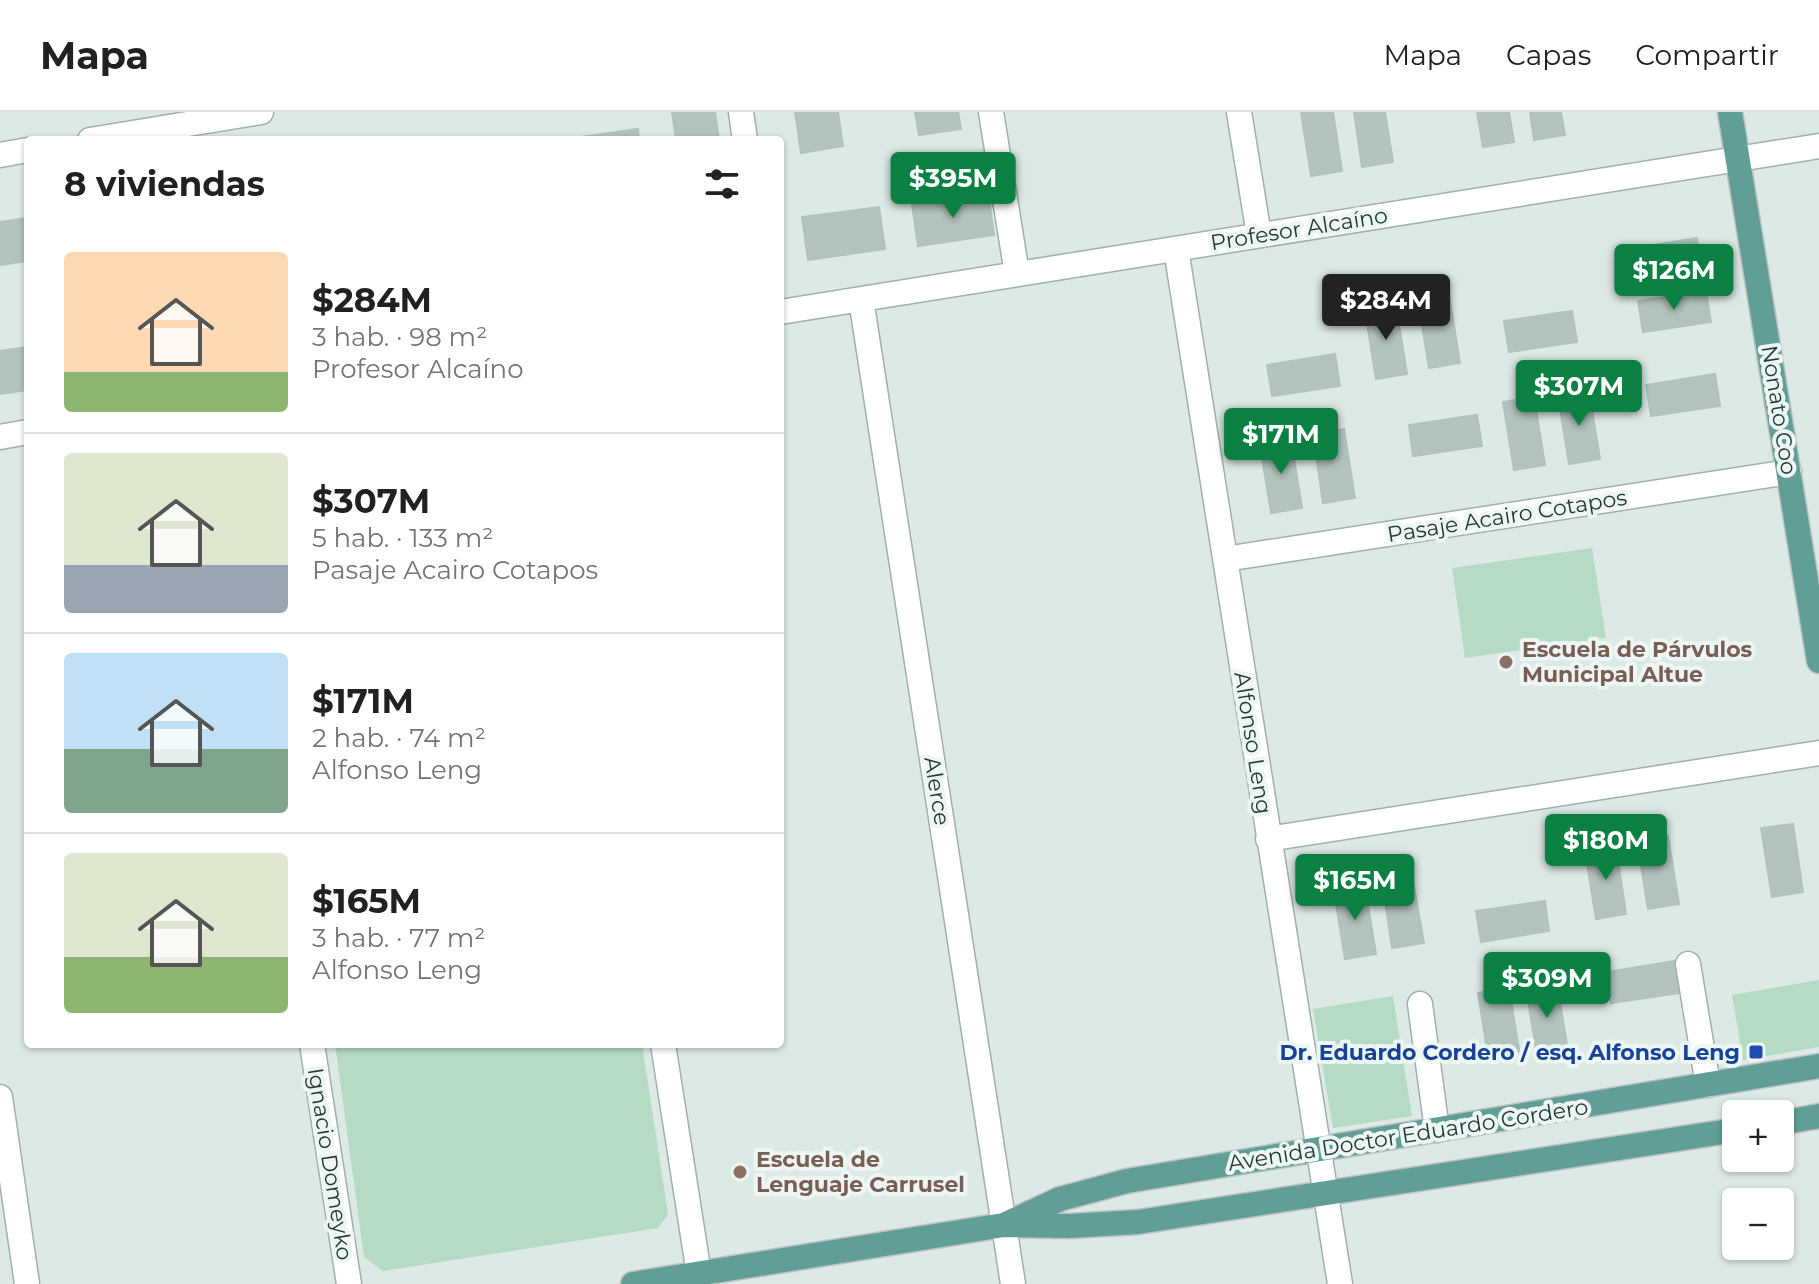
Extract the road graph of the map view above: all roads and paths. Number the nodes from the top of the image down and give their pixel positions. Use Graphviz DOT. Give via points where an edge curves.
graph roads {
  1 [pos="261,112"];
  2 [pos="741,112"];
  3 [pos="991,112"];
  4 [pos="1239,112"];
  5 [pos="1730,112"];
  6 [pos="169,126"];
  7 [pos="113,136"];
  8 [pos="744,136"];
  9 [pos="1819,146"];
  10 [pos="24,151"];
  11 [pos="0,155"];
  12 [pos="1738,158"];
  13 [pos="1259,235"];
  14 [pos="1176,249"];
  15 [pos="1017,274"];
  16 [pos="861,299"];
  17 [pos="784,311"];
  18 [pos="24,433"];
  19 [pos="0,437"];
  20 [pos="1789,472"];
  21 [pos="1810,548"];
  22 [pos="1225,559"];
  23 [pos="1819,661"];
  24 [pos="1819,753"];
  25 [pos="1268,839"];
  26 [pos="1688,964"];
  27 [pos="1420,1004"];
  28 [pos="313,1048"];
  29 [pos="664,1048"];
  30 [pos="1819,1066"];
  31 [pos="1708,1085"];
  32 [pos="0,1097"];
  33 [pos="1819,1116"];
  34 [pos="1794,1120"];
  35 [pos="1437,1130"];
  36 [pos="1722,1132"];
  37 [pos="1316,1150"];
  38 [pos="1326,1194"];
  39 [pos="1004,1225"];
  40 [pos="699,1274"];
  41 [pos="27,1284"];
  42 [pos="349,1284"];
  43 [pos="633,1284"];
  44 [pos="1013,1284"];
  45 [pos="1340,1284"];
  1 -- 6 [label="street"];
  2 -- 8 [label="street"];
  3 -- 15 [label="street"];
  4 -- 13 [label="street"];
  5 -- 12 [label="main road, Nonato Coo"];
  6 -- 7 [label="street"];
  9 -- 12 [label="street, Profesor Alcaíno"];
  10 -- 11 [label="street"];
  12 -- 13 [label="street, Profesor Alcaíno"];
  12 -- 20 [label="main road, Nonato Coo"];
  13 -- 14 [label="street, Profesor Alcaíno"];
  14 -- 15 [label="street, Profesor Alcaíno"];
  14 -- 22 [label="street, Alfonso Leng"];
  15 -- 16 [label="street, Profesor Alcaíno"];
  16 -- 17 [label="street, Profesor Alcaíno"];
  16 -- 39 [label="street, Alerce"];
  18 -- 19 [label="street"];
  20 -- 21 [label="main road, Nonato Coo"];
  20 -- 22 [label="street, Pasaje Acairo Cotapos"];
  21 -- 23 [label="main road, Nonato Coo"];
  22 -- 25 [label="street, Alfonso Leng"];
  24 -- 25 [label="street"];
  25 -- 37 [label="street, Alfonso Leng"];
  26 -- 31 [label="street"];
  27 -- 35 [label="street"];
  28 -- 42 [label="street, Ignacio Domeyko"];
  29 -- 40 [label="street"];
  30 -- 31 [label="main road, Avenida Doctor Eduardo Cordero"];
  31 -- 35 [label="main road, Avenida Doctor Eduardo Cordero"];
  32 -- 41 [label="street"];
  33 -- 34 [label="main road"];
  35 -- 37 [label="main road, Avenida Doctor Eduardo Cordero"];
  36 -- 38 [label="main road, Avenida Doctor Eduardo Cordero"];
  37 -- 38 [label="street, Alfonso Leng"];
  37 -- 39 [label="main road, Avenida Doctor Eduardo Cordero" via="1093,1189"];
  38 -- 39 [label="main road, Avenida Doctor Eduardo Cordero" via="1115,1224"];
  38 -- 45 [label="street, Alfonso Leng"];
  39 -- 40 [label="main road, Avenida Doctor Eduardo Cordero"];
  39 -- 44 [label="street, Alerce"];
  40 -- 43 [label="main road, Avenida Doctor Eduardo Cordero"];
}
